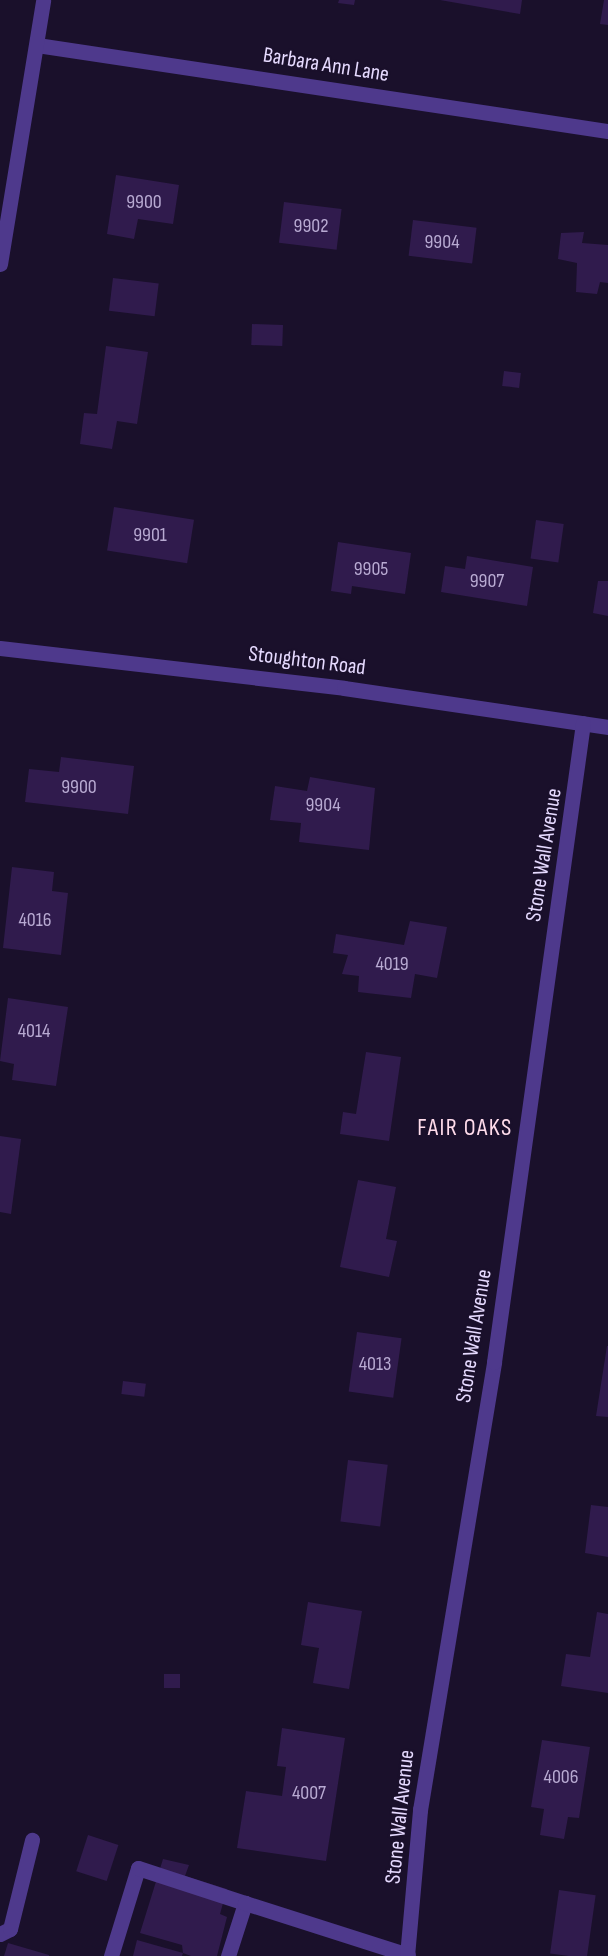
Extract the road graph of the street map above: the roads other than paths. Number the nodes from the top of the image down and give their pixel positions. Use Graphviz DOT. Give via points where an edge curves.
graph roads {
  1 [pos="43,0"];
  2 [pos="37,45"];
  3 [pos="608,131"];
  4 [pos="1,246"];
  5 [pos="0,264"];
  6 [pos="0,648"];
  7 [pos="583,723"];
  8 [pos="608,727"];
  9 [pos="32,1840"];
  10 [pos="245,1903"];
  11 [pos="0,1934"];
  12 [pos="407,1955"];
  13 [pos="111,1956"];
  14 [pos="228,1956"];
  1 -- 2 [label="street"];
  2 -- 3 [label="street, Barbara Ann Lane"];
  2 -- 4 [label="street"];
  4 -- 5 [label="street"];
  6 -- 7 [label="street, Stoughton Road"];
  7 -- 8 [label="street, Stoughton Road"];
  7 -- 12 [label="street, Stone Wall Avenue" via="494,1362 423,1788"];
  9 -- 11 [label="street" via="10,1929"];
  10 -- 12 [label="street"];
  10 -- 13 [label="street" via="138,1868"];
  10 -- 14 [label="street"];
}
